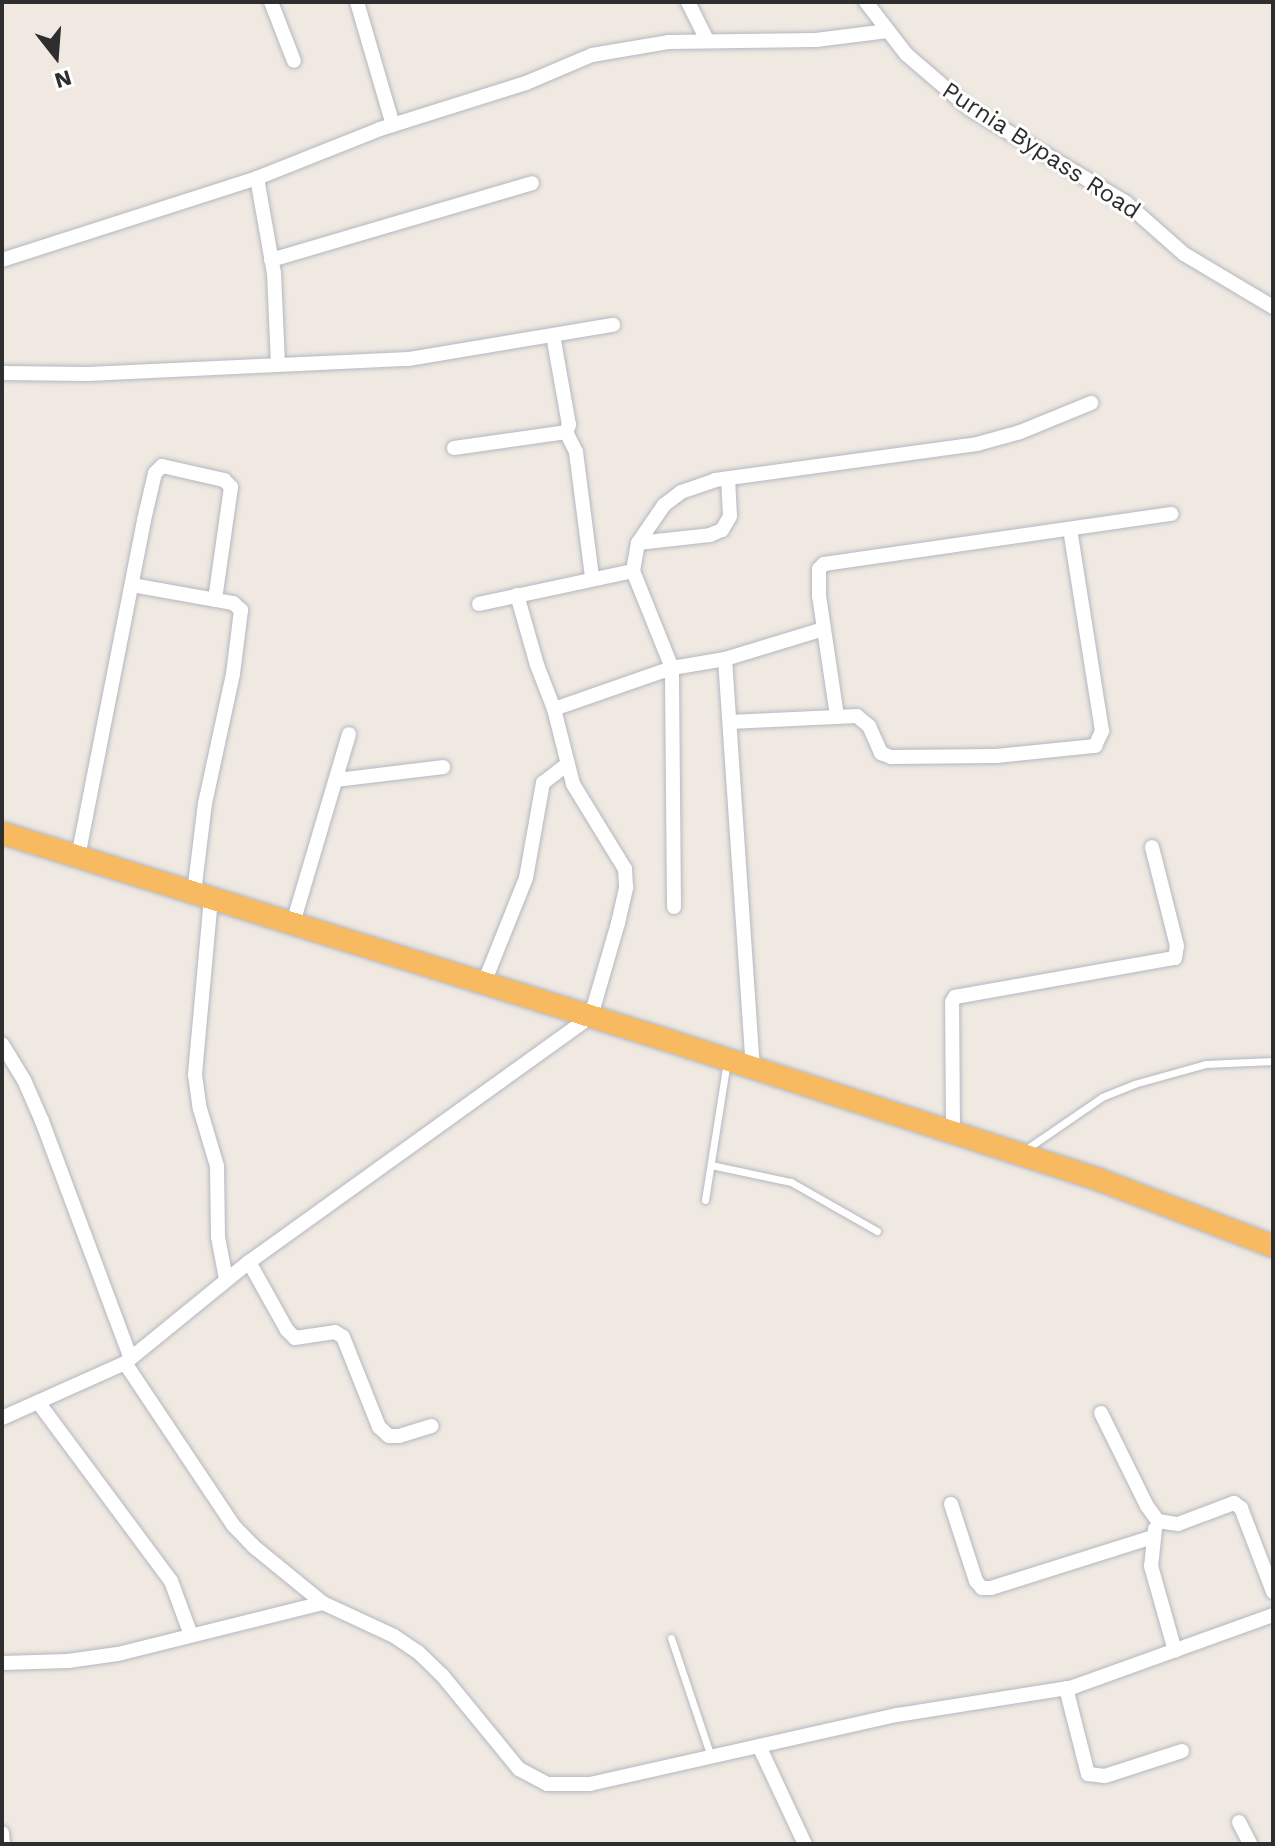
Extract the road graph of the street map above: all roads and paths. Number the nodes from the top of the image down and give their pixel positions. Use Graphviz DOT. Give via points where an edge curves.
graph roads {
  1 [pos="271,2"];
  2 [pos="357,2"];
  3 [pos="688,2"];
  4 [pos="866,2"];
  5 [pos="887,31"];
  6 [pos="707,40"];
  7 [pos="294,61"];
  8 [pos="393,125"];
  9 [pos="257,178"];
  10 [pos="532,183"];
  11 [pos="2,260"];
  12 [pos="271,260"];
  13 [pos="1273,307"];
  14 [pos="613,325"];
  15 [pos="553,335"];
  16 [pos="278,364"];
  17 [pos="2,373"];
  18 [pos="1091,403"];
  19 [pos="566,432"];
  20 [pos="454,448"];
  21 [pos="728,481"];
  22 [pos="1171,514"];
  23 [pos="1070,530"];
  24 [pos="638,543"];
  25 [pos="633,571"];
  26 [pos="592,577"];
  27 [pos="132,585"];
  28 [pos="517,595"];
  29 [pos="215,600"];
  30 [pos="479,604"];
  31 [pos="824,629"];
  32 [pos="725,659"];
  33 [pos="672,668"];
  34 [pos="554,709"];
  35 [pos="837,716"];
  36 [pos="730,722"];
  37 [pos="349,734"];
  38 [pos="567,764"];
  39 [pos="443,767"];
  40 [pos="336,780"];
  41 [pos="2,833"];
  42 [pos="1152,847"];
  43 [pos="78,857"];
  44 [pos="203,896"];
  45 [pos="674,907"];
  46 [pos="293,923"];
  47 [pos="484,983"];
  48 [pos="591,1016"];
  49 [pos="2,1044"];
  50 [pos="727,1059"];
  51 [pos="1273,1061"];
  52 [pos="753,1068"];
  53 [pos="953,1132"];
  54 [pos="1021,1154"];
  55 [pos="711,1165"];
  56 [pos="705,1200"];
  57 [pos="877,1231"];
  58 [pos="1273,1246"];
  59 [pos="249,1262"];
  60 [pos="226,1279"];
  61 [pos="128,1359"];
  62 [pos="38,1402"];
  63 [pos="1101,1413"];
  64 [pos="2,1418"];
  65 [pos="432,1426"];
  66 [pos="951,1504"];
  67 [pos="1158,1521"];
  68 [pos="1153,1537"];
  69 [pos="1273,1592"];
  70 [pos="323,1603"];
  71 [pos="1273,1615"];
  72 [pos="191,1635"];
  73 [pos="671,1638"];
  74 [pos="1175,1651"];
  75 [pos="2,1663"];
  76 [pos="1066,1688"];
  77 [pos="759,1746"];
  78 [pos="1182,1751"];
  79 [pos="711,1757"];
  80 [pos="1239,1822"];
  81 [pos="2,1833"];
  82 [pos="3,1844"];
  83 [pos="805,1844"];
  84 [pos="1250,1844"];
  1 -- 7 [label="street"];
  2 -- 8 [label="street"];
  3 -- 6 [label="street"];
  4 -- 5 [label="street, Purnia Bypass Road"];
  5 -- 6 [label="street" via="832,40"];
  5 -- 13 [label="street, Purnia Bypass Road" via="970,109 1125,202 1184,254"];
  6 -- 8 [label="street" via="592,55 526,83"];
  8 -- 9 [label="street"];
  9 -- 11 [label="street"];
  9 -- 12 [label="street"];
  10 -- 12 [label="street"];
  12 -- 16 [label="street"];
  14 -- 15 [label="street"];
  15 -- 16 [label="street" via="409,359"];
  15 -- 19 [label="street"];
  16 -- 17 [label="street"];
  18 -- 21 [label="street" via="977,444"];
  19 -- 20 [label="street"];
  19 -- 26 [label="street" via="576,452"];
  21 -- 24 [label="street" via="681,492 664,505"];
  21 -- 24 [label="street" via="730,516 722,530"];
  22 -- 23 [label="street"];
  23 -- 31 [label="street" via="824,564 818,578"];
  23 -- 35 [label="street" via="1102,731 1095,746 996,756 891,757 881,753 864,719"];
  24 -- 25 [label="street"];
  25 -- 26 [label="street"];
  25 -- 33 [label="street"];
  26 -- 28 [label="street"];
  27 -- 29 [label="street"];
  27 -- 29 [label="street" via="155,473 162,466 172,467 224,480 231,487"];
  27 -- 43 [label="street"];
  28 -- 30 [label="street"];
  28 -- 34 [label="street"];
  29 -- 44 [label="street" via="238,606 242,620 205,803"];
  31 -- 32 [label="street"];
  31 -- 35 [label="street"];
  32 -- 33 [label="street"];
  32 -- 36 [label="street"];
  33 -- 34 [label="street"];
  33 -- 45 [label="street"];
  34 -- 38 [label="street"];
  35 -- 36 [label="street"];
  36 -- 52 [label="street"];
  37 -- 40 [label="street"];
  38 -- 47 [label="street" via="543,783 526,878"];
  38 -- 48 [label="street" via="588,811 625,869 618,923"];
  39 -- 40 [label="street"];
  40 -- 46 [label="street"];
  41 -- 43 [label="highway"];
  42 -- 53 [label="street" via="1177,946 1175,958 955,997"];
  43 -- 44 [label="highway"];
  44 -- 46 [label="highway"];
  44 -- 60 [label="street" via="195,1075 217,1166 218,1237"];
  46 -- 47 [label="highway"];
  47 -- 48 [label="highway"];
  48 -- 50 [label="highway"];
  48 -- 59 [label="street"];
  49 -- 61 [label="street" via="42,1121"];
  50 -- 52 [label="highway"];
  50 -- 55 [label="lane"];
  51 -- 54 [label="lane" via="1206,1064 1134,1084 1065,1119"];
  52 -- 53 [label="highway"];
  53 -- 54 [label="highway"];
  54 -- 58 [label="highway"];
  55 -- 56 [label="lane"];
  55 -- 57 [label="lane" via="791,1182"];
  59 -- 60 [label="street"];
  59 -- 65 [label="street" via="295,1338 335,1332 343,1337 379,1427 389,1436"];
  60 -- 61 [label="street"];
  61 -- 62 [label="street"];
  61 -- 70 [label="street" via="233,1525"];
  62 -- 64 [label="street"];
  62 -- 72 [label="street" via="171,1581"];
  63 -- 67 [label="street"];
  66 -- 68 [label="street" via="982,1588"];
  67 -- 68 [label="street"];
  67 -- 69 [label="street" via="1178,1524 1234,1503 1245,1515"];
  68 -- 74 [label="street" via="1151,1566"];
  70 -- 72 [label="street"];
  70 -- 79 [label="street" via="418,1652 519,1769 547,1784 590,1784"];
  71 -- 74 [label="street"];
  72 -- 75 [label="street" via="118,1654"];
  73 -- 79 [label="lane"];
  74 -- 76 [label="street"];
  76 -- 77 [label="street" via="897,1715"];
  76 -- 78 [label="street" via="1088,1774 1105,1776"];
  77 -- 79 [label="street"];
  77 -- 83 [label="street"];
  80 -- 84 [label="street"];
  81 -- 82 [label="street"];
}
